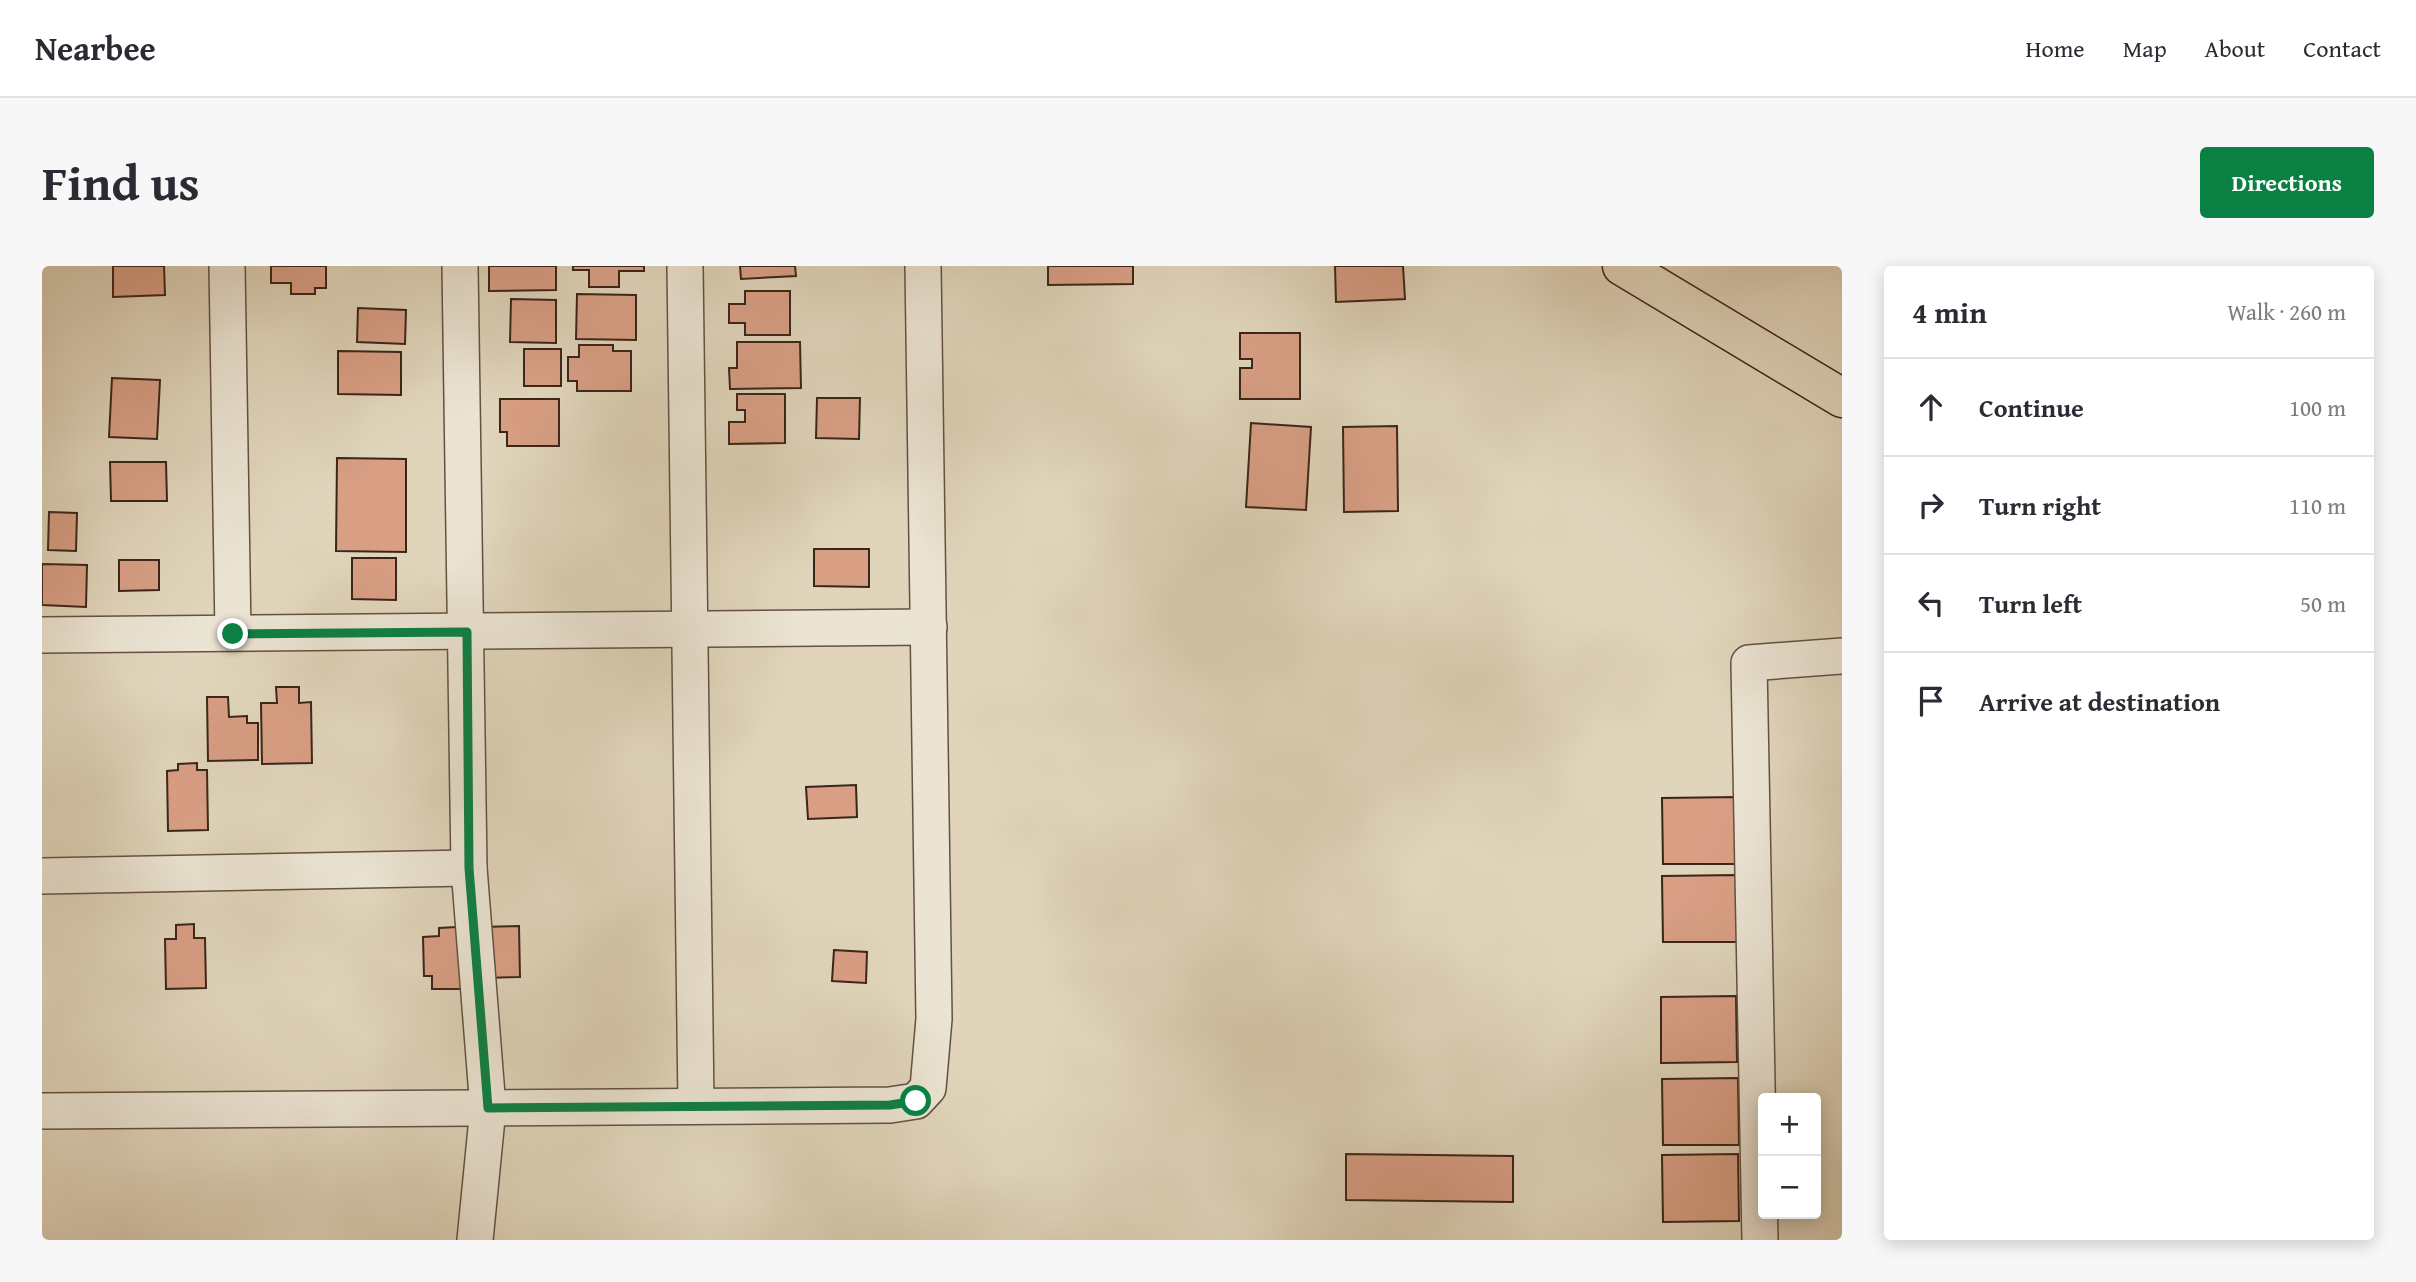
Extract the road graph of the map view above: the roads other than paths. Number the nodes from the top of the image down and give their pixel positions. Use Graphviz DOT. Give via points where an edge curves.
graph roads {
  1 [pos="227,266"];
  2 [pos="460,266"];
  3 [pos="685,266"];
  4 [pos="923,266"];
  5 [pos="1622,266"];
  6 [pos="1842,398"];
  7 [pos="929,627"];
  8 [pos="691,630"];
  9 [pos="467,632"];
  10 [pos="233,634"];
  11 [pos="42,635"];
  12 [pos="1842,656"];
  13 [pos="469,868"];
  14 [pos="42,876"];
  15 [pos="696,1105"];
  16 [pos="488,1108"];
  17 [pos="42,1111"];
  18 [pos="475,1240"];
  19 [pos="1760,1240"];
  1 -- 10 [label="street"];
  2 -- 9 [label="street"];
  3 -- 8 [label="street"];
  4 -- 7 [label="street"];
  5 -- 6 [label="main road"];
  7 -- 8 [label="street"];
  7 -- 15 [label="street" via="934,1019 928,1088 916,1101 890,1105"];
  8 -- 9 [label="street"];
  8 -- 15 [label="street"];
  9 -- 10 [label="street"];
  9 -- 13 [label="street"];
  10 -- 11 [label="street"];
  12 -- 19 [label="street" via="1749,663"];
  13 -- 14 [label="street"];
  13 -- 16 [label="street"];
  15 -- 16 [label="street"];
  16 -- 17 [label="street"];
  16 -- 18 [label="street"];
}
